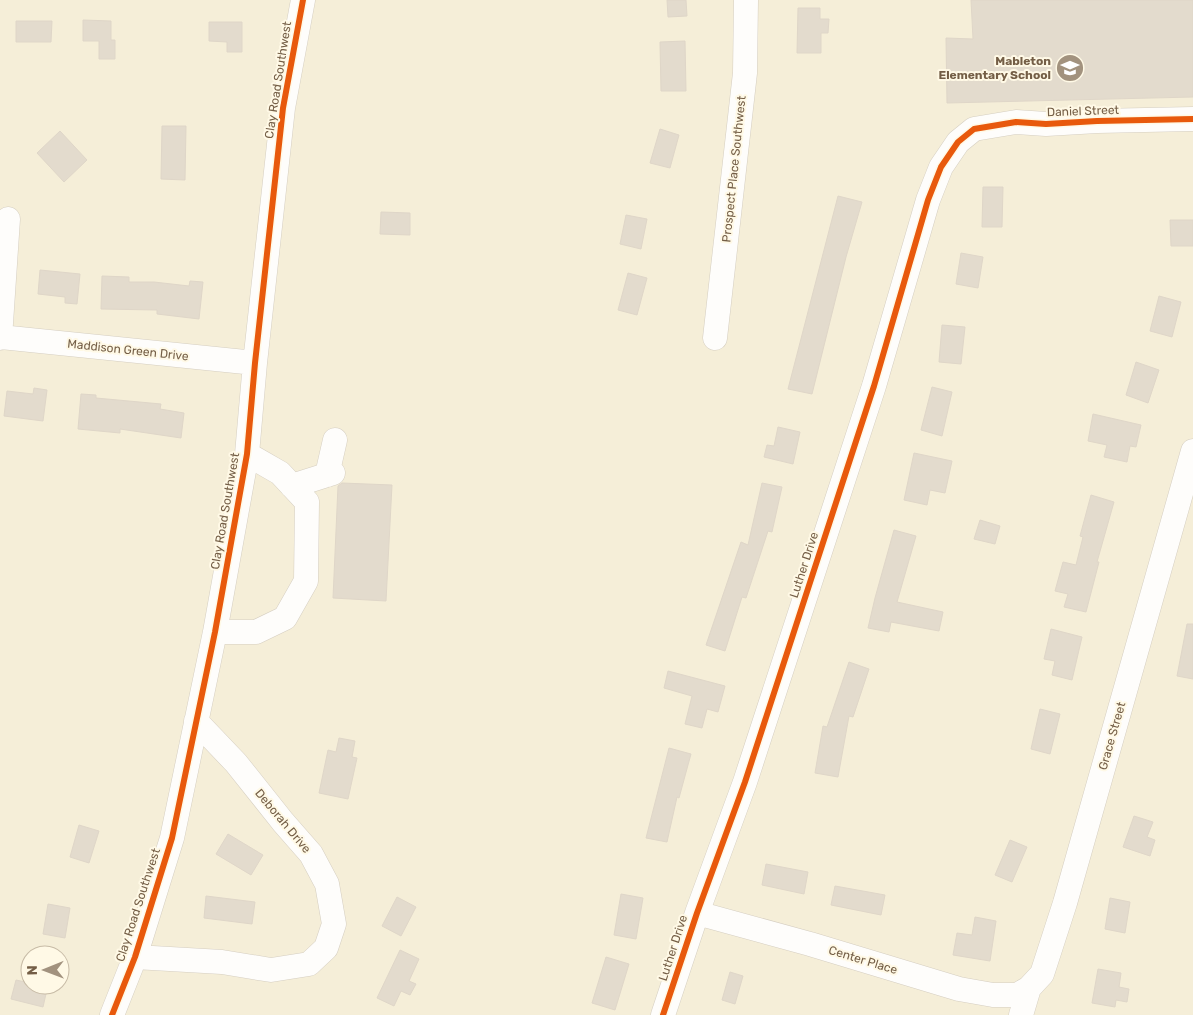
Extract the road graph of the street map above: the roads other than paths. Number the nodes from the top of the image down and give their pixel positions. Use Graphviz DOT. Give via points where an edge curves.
graph roads {
  1 [pos="303,0"];
  2 [pos="746,0"];
  3 [pos="1193,119"];
  4 [pos="974,129"];
  5 [pos="8,219"];
  6 [pos="0,338"];
  7 [pos="715,338"];
  8 [pos="255,363"];
  9 [pos="334,440"];
  10 [pos="1193,451"];
  11 [pos="247,454"];
  12 [pos="292,486"];
  13 [pos="215,632"];
  14 [pos="196,721"];
  15 [pos="697,913"];
  16 [pos="135,957"];
  17 [pos="1029,988"];
  18 [pos="112,1015"];
  19 [pos="663,1015"];
  20 [pos="1021,1015"];
  1 -- 8 [label="street, Clay Road Southwest" via="284,108"];
  2 -- 7 [label="street, Prospect Place Southwest" via="745,73"];
  3 -- 4 [label="street, Daniel Street" via="1046,124 1016,122"];
  4 -- 15 [label="street, Luther Drive" via="958,142 941,167 928,200 868,405 745,782"];
  5 -- 6 [label="street"];
  6 -- 8 [label="street, Maddison Green Drive"];
  8 -- 11 [label="street, Clay Road Southwest"];
  9 -- 12 [label="street" via="330,474"];
  10 -- 17 [label="street, Grace Street" via="1065,903 1042,974"];
  11 -- 12 [label="street" via="280,472"];
  11 -- 13 [label="street, Clay Road Southwest"];
  12 -- 13 [label="street" via="307,502 306,581 285,618 256,632"];
  13 -- 14 [label="street, Clay Road Southwest"];
  14 -- 16 [label="street, Clay Road Southwest" via="172,838"];
  14 -- 16 [label="street, Deborah Drive" via="236,763 311,854 327,884 334,924 326,948 308,964 271,970 222,962"];
  15 -- 17 [label="street, Center Place" via="960,989 1016,995"];
  15 -- 19 [label="street, Luther Drive"];
  16 -- 18 [label="street, Clay Road Southwest"];
  17 -- 20 [label="street, Grace Street"];
}
